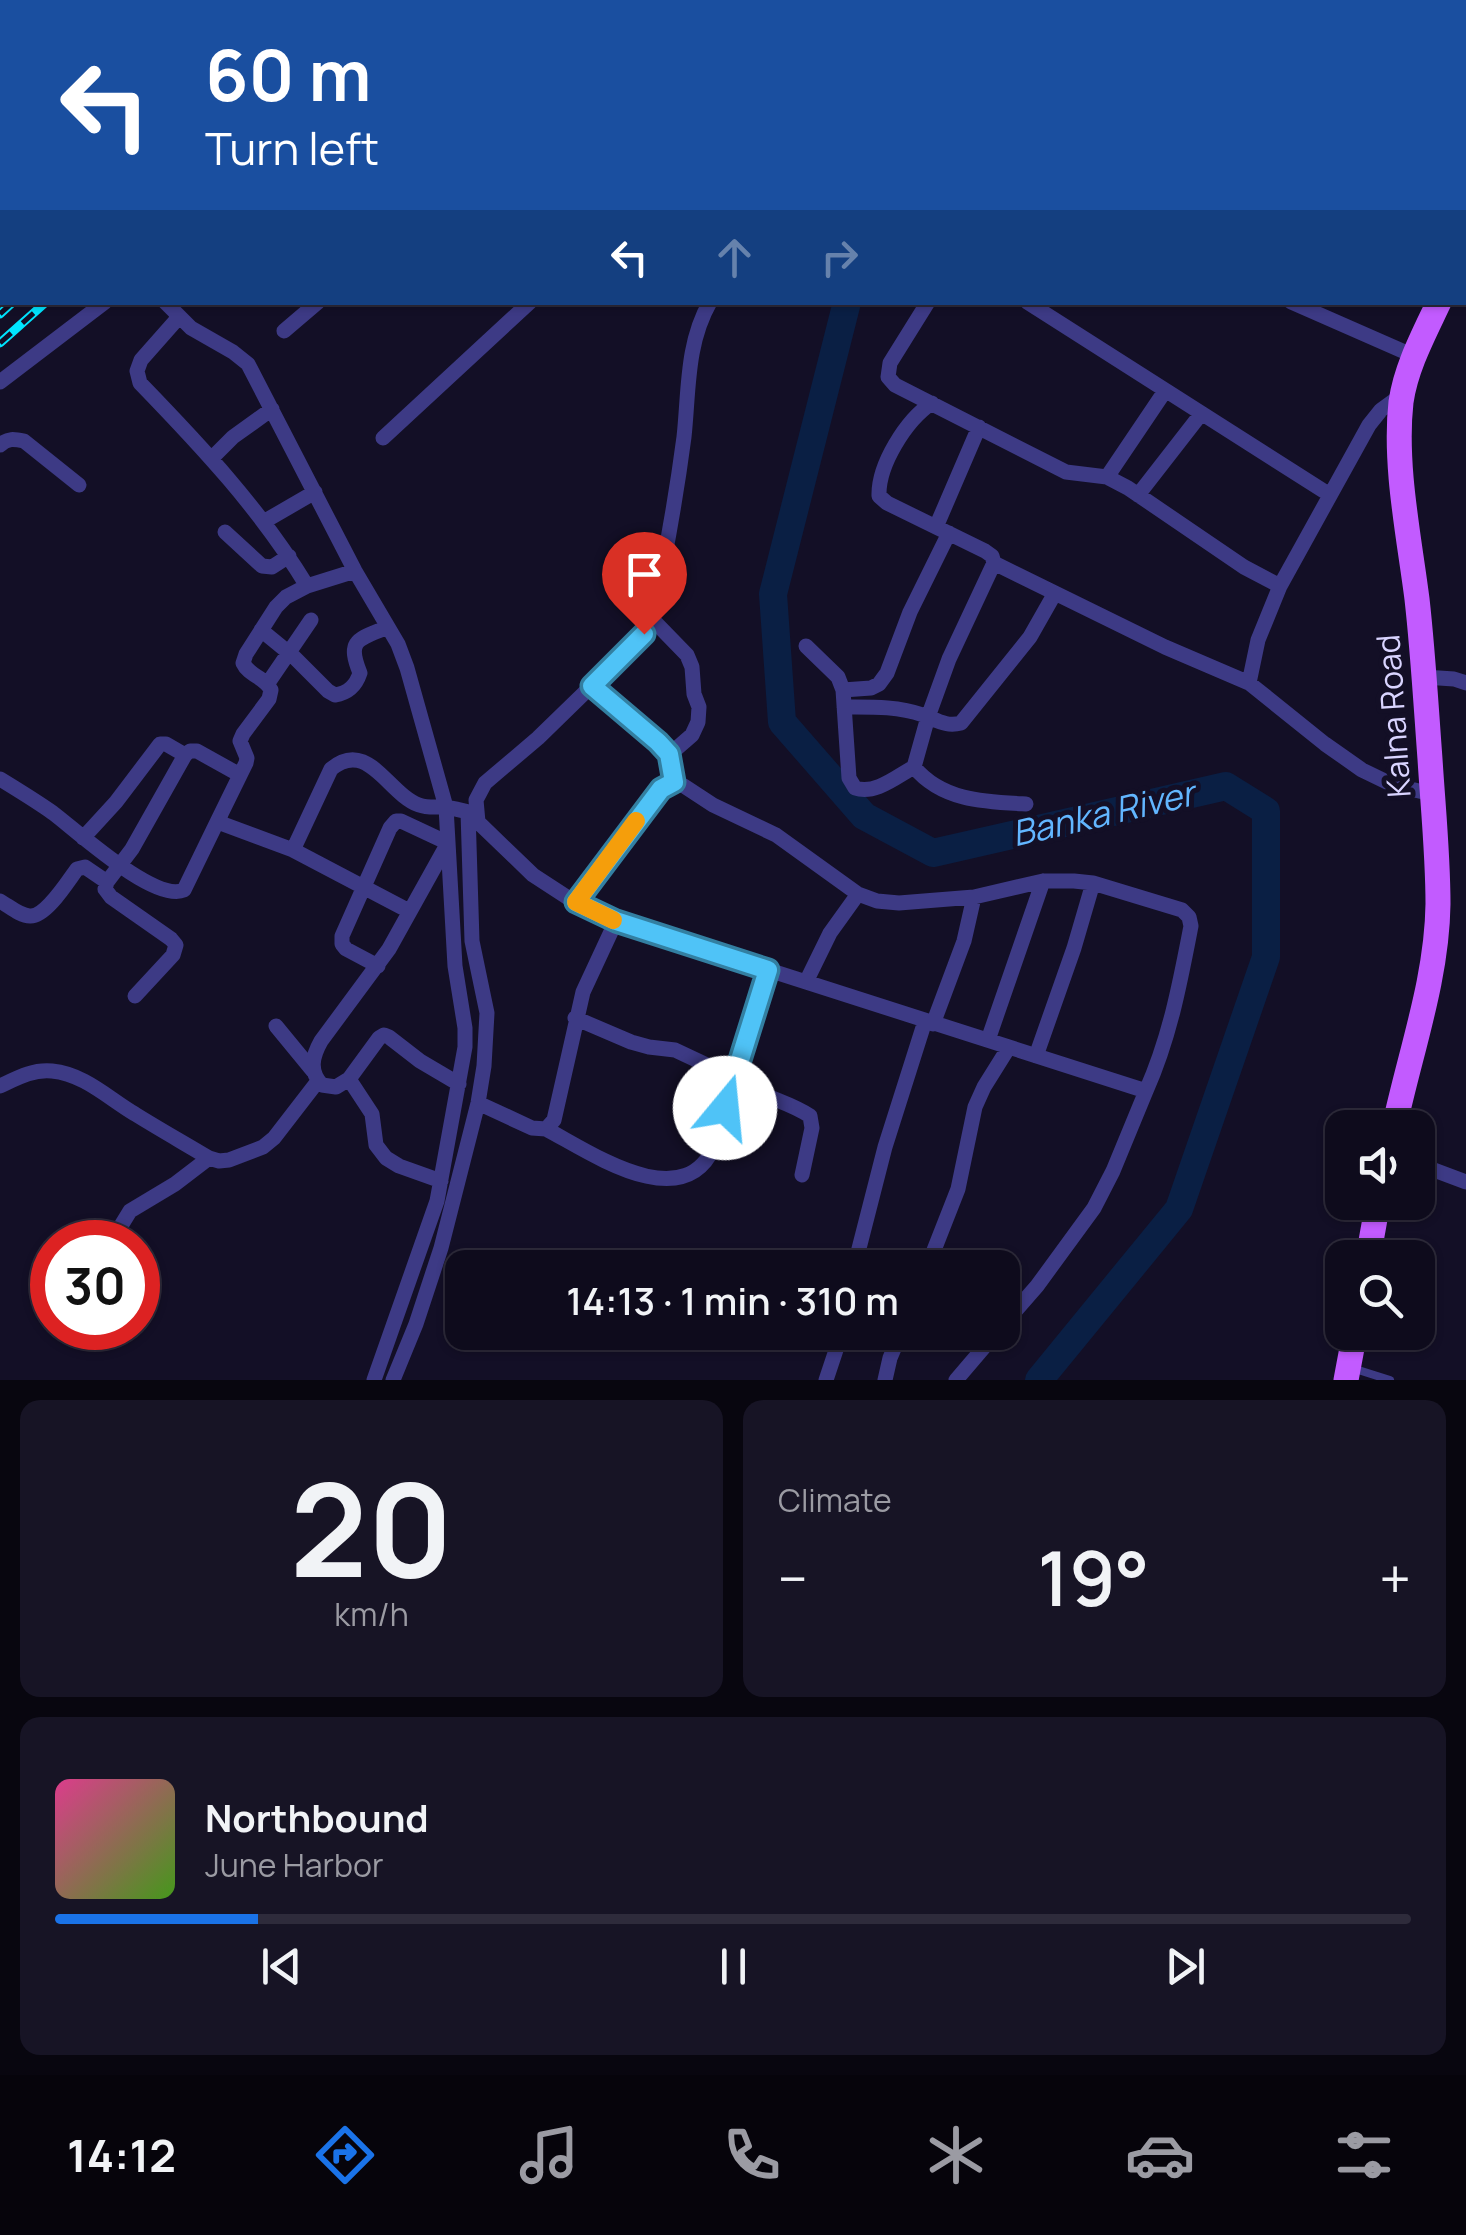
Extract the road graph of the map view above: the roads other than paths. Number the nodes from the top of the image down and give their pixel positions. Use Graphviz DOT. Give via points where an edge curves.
graph roads {
  1 [pos="101,305"];
  2 [pos="168,305"];
  3 [pos="314,305"];
  4 [pos="527,305"];
  5 [pos="708,305"];
  6 [pos="926,305"];
  7 [pos="1031,305"];
  8 [pos="1298,305"];
  9 [pos="1438,305"];
  10 [pos="179,317"];
  11 [pos="284,331"];
  12 [pos="1414,356"];
  13 [pos="0,382"];
  14 [pos="1165,391"];
  15 [pos="1402,394"];
  16 [pos="932,403"];
  17 [pos="272,410"];
  18 [pos="1202,414"];
  19 [pos="979,427"];
  20 [pos="383,438"];
  21 [pos="2,440"];
  22 [pos="212,458"];
  23 [pos="1107,477"];
  24 [pos="78,485"];
  25 [pos="315,492"];
  26 [pos="1138,495"];
  27 [pos="1330,496"];
  28 [pos="265,521"];
  29 [pos="942,530"];
  30 [pos="225,532"];
  31 [pos="289,556"];
  32 [pos="994,563"];
  33 [pos="356,571"];
  34 [pos="307,586"];
  35 [pos="1280,586"];
  36 [pos="1055,594"];
  37 [pos="652,619"];
  38 [pos="311,620"];
  39 [pos="388,626"];
  40 [pos="261,630"];
  41 [pos="806,646"];
  42 [pos="289,653"];
  43 [pos="1424,677"];
  44 [pos="268,683"];
  45 [pos="1466,683"];
  46 [pos="1249,684"];
  47 [pos="592,686"];
  48 [pos="843,698"];
  49 [pos="928,717"];
  50 [pos="669,754"];
  51 [pos="185,755"];
  52 [pos="914,767"];
  53 [pos="240,775"];
  54 [pos="0,779"];
  55 [pos="674,782"];
  56 [pos="1432,794"];
  57 [pos="1026,804"];
  58 [pos="446,807"];
  59 [pos="472,813"];
  60 [pos="219,818"];
  61 [pos="83,838"];
  62 [pos="448,843"];
  63 [pos="293,850"];
  64 [pos="119,866"];
  65 [pos="107,882"];
  66 [pos="1043,882"];
  67 [pos="1093,883"];
  68 [pos="363,888"];
  69 [pos="858,894"];
  70 [pos="974,897"];
  71 [pos="0,901"];
  72 [pos="576,902"];
  73 [pos="409,911"];
  74 [pos="616,921"];
  75 [pos="378,966"];
  76 [pos="768,970"];
  77 [pos="806,982"];
  78 [pos="135,996"];
  79 [pos="576,1018"];
  80 [pos="929,1022"];
  81 [pos="276,1026"];
  82 [pos="988,1040"];
  83 [pos="1009,1046"];
  84 [pos="1036,1056"];
  85 [pos="736,1072"];
  86 [pos="316,1076"];
  87 [pos="349,1079"];
  88 [pos="459,1084"];
  89 [pos="0,1086"];
  90 [pos="1146,1091"];
  91 [pos="478,1103"];
  92 [pos="1398,1110"];
  93 [pos="546,1129"];
  94 [pos="209,1158"];
  95 [pos="1435,1170"];
  96 [pos="802,1175"];
  97 [pos="441,1181"];
  98 [pos="1466,1182"];
  99 [pos="123,1220"];
  100 [pos="859,1250"];
  101 [pos="934,1250"];
  102 [pos="1020,1305"];
  103 [pos="836,1350"];
  104 [pos="893,1350"];
  105 [pos="982,1350"];
  106 [pos="1347,1373"];
  107 [pos="374,1380"];
  108 [pos="393,1380"];
  109 [pos="826,1380"];
  110 [pos="885,1380"];
  111 [pos="956,1380"];
  112 [pos="1390,1380"];
  1 -- 13 [label="street"];
  2 -- 10 [label="street"];
  3 -- 11 [label="street"];
  4 -- 20 [label="street"];
  5 -- 37 [label="street" via="693,342 684,437"];
  6 -- 16 [label="street" via="888,377"];
  7 -- 14 [label="street"];
  8 -- 12 [label="street"];
  9 -- 12 [label="main road, Kalna Road"];
  10 -- 17 [label="street" via="248,364"];
  10 -- 22 [label="street" via="136,372"];
  12 -- 15 [label="main road, Kalna Road"];
  14 -- 18 [label="street"];
  14 -- 23 [label="street"];
  15 -- 27 [label="street" via="1370,424"];
  15 -- 43 [label="main road, Kalna Road" via="1401,470"];
  16 -- 19 [label="street"];
  16 -- 29 [label="street" via="906,428 878,485 887,504"];
  17 -- 22 [label="street"];
  17 -- 25 [label="street"];
  18 -- 26 [label="street"];
  18 -- 27 [label="street"];
  19 -- 23 [label="street" via="1066,472"];
  19 -- 29 [label="street"];
  21 -- 24 [label="street" via="24,441"];
  22 -- 28 [label="street"];
  23 -- 26 [label="street"];
  25 -- 28 [label="street"];
  25 -- 33 [label="street"];
  26 -- 35 [label="street"];
  27 -- 35 [label="street"];
  28 -- 31 [label="street"];
  29 -- 32 [label="street" via="986,551"];
  29 -- 48 [label="street" via="887,673 879,684"];
  30 -- 31 [label="street" via="262,566"];
  31 -- 34 [label="street"];
  32 -- 36 [label="street"];
  32 -- 49 [label="street"];
  33 -- 34 [label="street"];
  33 -- 39 [label="street"];
  34 -- 40 [label="street" via="276,607"];
  35 -- 46 [label="street"];
  36 -- 46 [label="street"];
  36 -- 49 [label="street" via="1030,638 961,722 952,726"];
  37 -- 47 [label="street"];
  37 -- 50 [label="street" via="688,655 700,707 692,735"];
  38 -- 42 [label="street"];
  39 -- 42 [label="street" via="354,647 360,673 342,694 328,691"];
  39 -- 58 [label="street" via="407,668"];
  40 -- 42 [label="street"];
  40 -- 44 [label="street" via="243,663"];
  41 -- 48 [label="street" via="838,677"];
  42 -- 44 [label="street"];
  43 -- 45 [label="street"];
  43 -- 56 [label="main road, Kalna Road"];
  44 -- 53 [label="street" via="268,699 240,741 247,758"];
  46 -- 56 [label="street" via="1362,770"];
  47 -- 50 [label="street"];
  47 -- 59 [label="street" via="485,783"];
  48 -- 49 [label="street"];
  48 -- 52 [label="street" via="854,788 872,790"];
  49 -- 52 [label="street"];
  50 -- 55 [label="street"];
  51 -- 53 [label="street" via="198,751"];
  51 -- 61 [label="street" via="160,744"];
  51 -- 64 [label="street"];
  52 -- 57 [label="street" via="924,780 958,797"];
  53 -- 60 [label="street"];
  54 -- 61 [label="street"];
  55 -- 69 [label="street" via="776,835"];
  55 -- 72 [label="street" via="661,789"];
  56 -- 92 [label="main road, Kalna Road" via="1436,949"];
  58 -- 59 [label="street"];
  58 -- 62 [label="street"];
  58 -- 63 [label="street" via="414,803 369,765 342,760"];
  59 -- 72 [label="street" via="533,875"];
  59 -- 91 [label="street" via="472,942 487,1030"];
  60 -- 63 [label="street"];
  60 -- 64 [label="street" via="178,893"];
  61 -- 64 [label="street"];
  62 -- 68 [label="street" via="396,822"];
  62 -- 73 [label="street"];
  62 -- 88 [label="street" via="466,1047"];
  63 -- 68 [label="street"];
  64 -- 65 [label="street"];
  65 -- 71 [label="street" via="86,867 77,869 38,916"];
  65 -- 78 [label="street" via="111,897 176,946"];
  66 -- 67 [label="street"];
  66 -- 70 [label="street"];
  66 -- 82 [label="street"];
  67 -- 84 [label="street"];
  67 -- 90 [label="street" via="1182,910 1192,926 1174,1016"];
  68 -- 73 [label="street"];
  68 -- 75 [label="street" via="342,944"];
  69 -- 70 [label="street" via="900,903"];
  69 -- 77 [label="street"];
  70 -- 80 [label="street" via="964,941"];
  72 -- 74 [label="street"];
  73 -- 75 [label="street"];
  74 -- 76 [label="street"];
  74 -- 79 [label="street"];
  75 -- 86 [label="street" via="320,1041"];
  76 -- 77 [label="street"];
  76 -- 85 [label="street"];
  77 -- 80 [label="street"];
  79 -- 85 [label="street" via="631,1042"];
  79 -- 93 [label="street" via="559,1104"];
  80 -- 82 [label="street"];
  80 -- 100 [label="street"];
  81 -- 86 [label="street"];
  82 -- 83 [label="street"];
  83 -- 84 [label="street"];
  83 -- 101 [label="street" via="976,1107 958,1189"];
  84 -- 90 [label="street"];
  85 -- 93 [label="street" via="715,1145 693,1173 666,1179 628,1172"];
  85 -- 96 [label="street" via="749,1087 810,1116"];
  86 -- 87 [label="street" via="327,1087"];
  86 -- 94 [label="street" via="274,1138 229,1160"];
  87 -- 88 [label="street" via="384,1035"];
  87 -- 97 [label="street" via="372,1114 376,1144 386,1158"];
  88 -- 97 [label="street"];
  89 -- 94 [label="street" via="42,1070 82,1079"];
  90 -- 102 [label="street" via="1094,1208"];
  91 -- 93 [label="street"];
  91 -- 108 [label="street" via="432,1279"];
  94 -- 99 [label="street"];
  95 -- 98 [label="street"];
  97 -- 107 [label="street"];
  103 -- 109 [label="street"];
  104 -- 110 [label="street"];
  105 -- 111 [label="street"];
  106 -- 112 [label="lane"];
}
